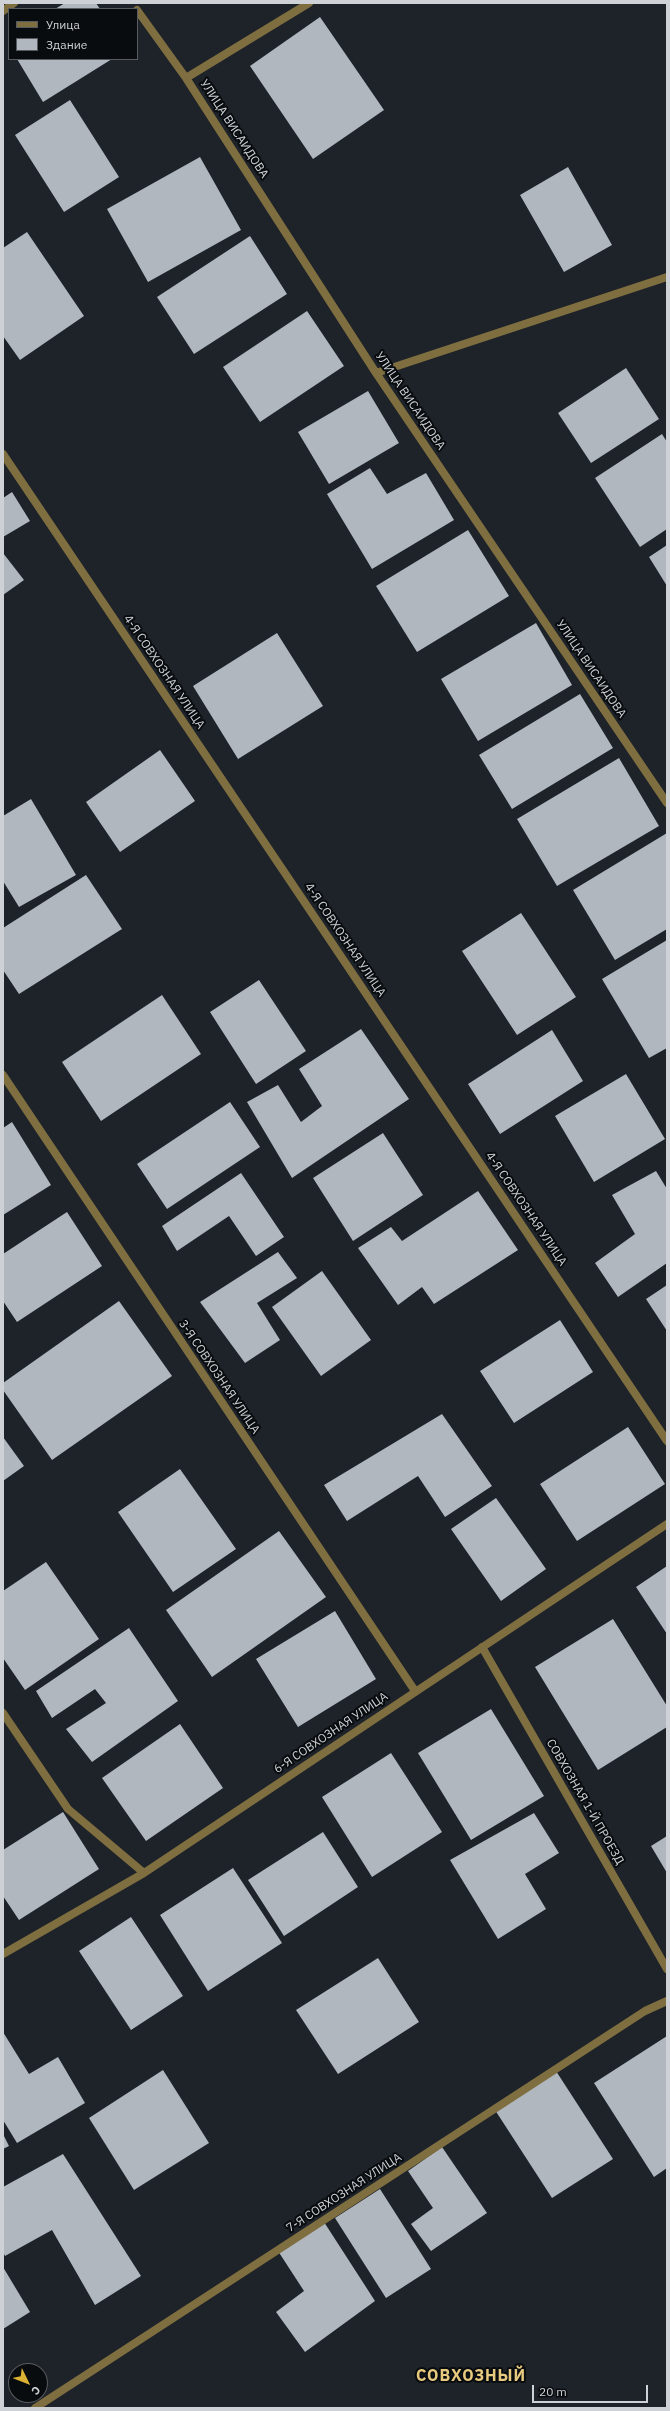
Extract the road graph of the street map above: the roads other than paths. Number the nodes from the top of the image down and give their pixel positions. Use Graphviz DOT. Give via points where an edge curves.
graph roads {
  1 [pos="14,3"];
  2 [pos="309,3"];
  3 [pos="138,10"];
  4 [pos="3,11"];
  5 [pos="186,78"];
  6 [pos="667,277"];
  7 [pos="376,373"];
  8 [pos="3,454"];
  9 [pos="667,803"];
  10 [pos="3,1076"];
  11 [pos="667,1440"];
  12 [pos="667,1524"];
  13 [pos="482,1647"];
  14 [pos="416,1691"];
  15 [pos="3,1713"];
  16 [pos="144,1873"];
  17 [pos="3,1954"];
  18 [pos="667,1969"];
  19 [pos="667,2001"];
  20 [pos="35,2408"];
  1 -- 4 [label="street"];
  2 -- 5 [label="street"];
  3 -- 5 [label="street, УЛИЦА ВИСАИДОВА"];
  5 -- 7 [label="street, УЛИЦА ВИСАИДОВА"];
  6 -- 7 [label="street"];
  7 -- 9 [label="street, УЛИЦА ВИСАИДОВА"];
  8 -- 11 [label="street, 4-Я СОВХОЗНАЯ УЛИЦА"];
  10 -- 14 [label="street, 3-Я СОВХОЗНАЯ УЛИЦА"];
  12 -- 13 [label="street, 6-Я СОВХОЗНАЯ УЛИЦА"];
  13 -- 14 [label="street, 6-Я СОВХОЗНАЯ УЛИЦА"];
  13 -- 18 [label="street, СОВХОЗНАЯ 1-Й ПРОЕЗД"];
  14 -- 16 [label="street, 6-Я СОВХОЗНАЯ УЛИЦА"];
  15 -- 16 [label="street" via="68,1809"];
  16 -- 17 [label="street, 6-Я СОВХОЗНАЯ УЛИЦА"];
  19 -- 20 [label="street, 7-Я СОВХОЗНАЯ УЛИЦА" via="638,2016"];
}
